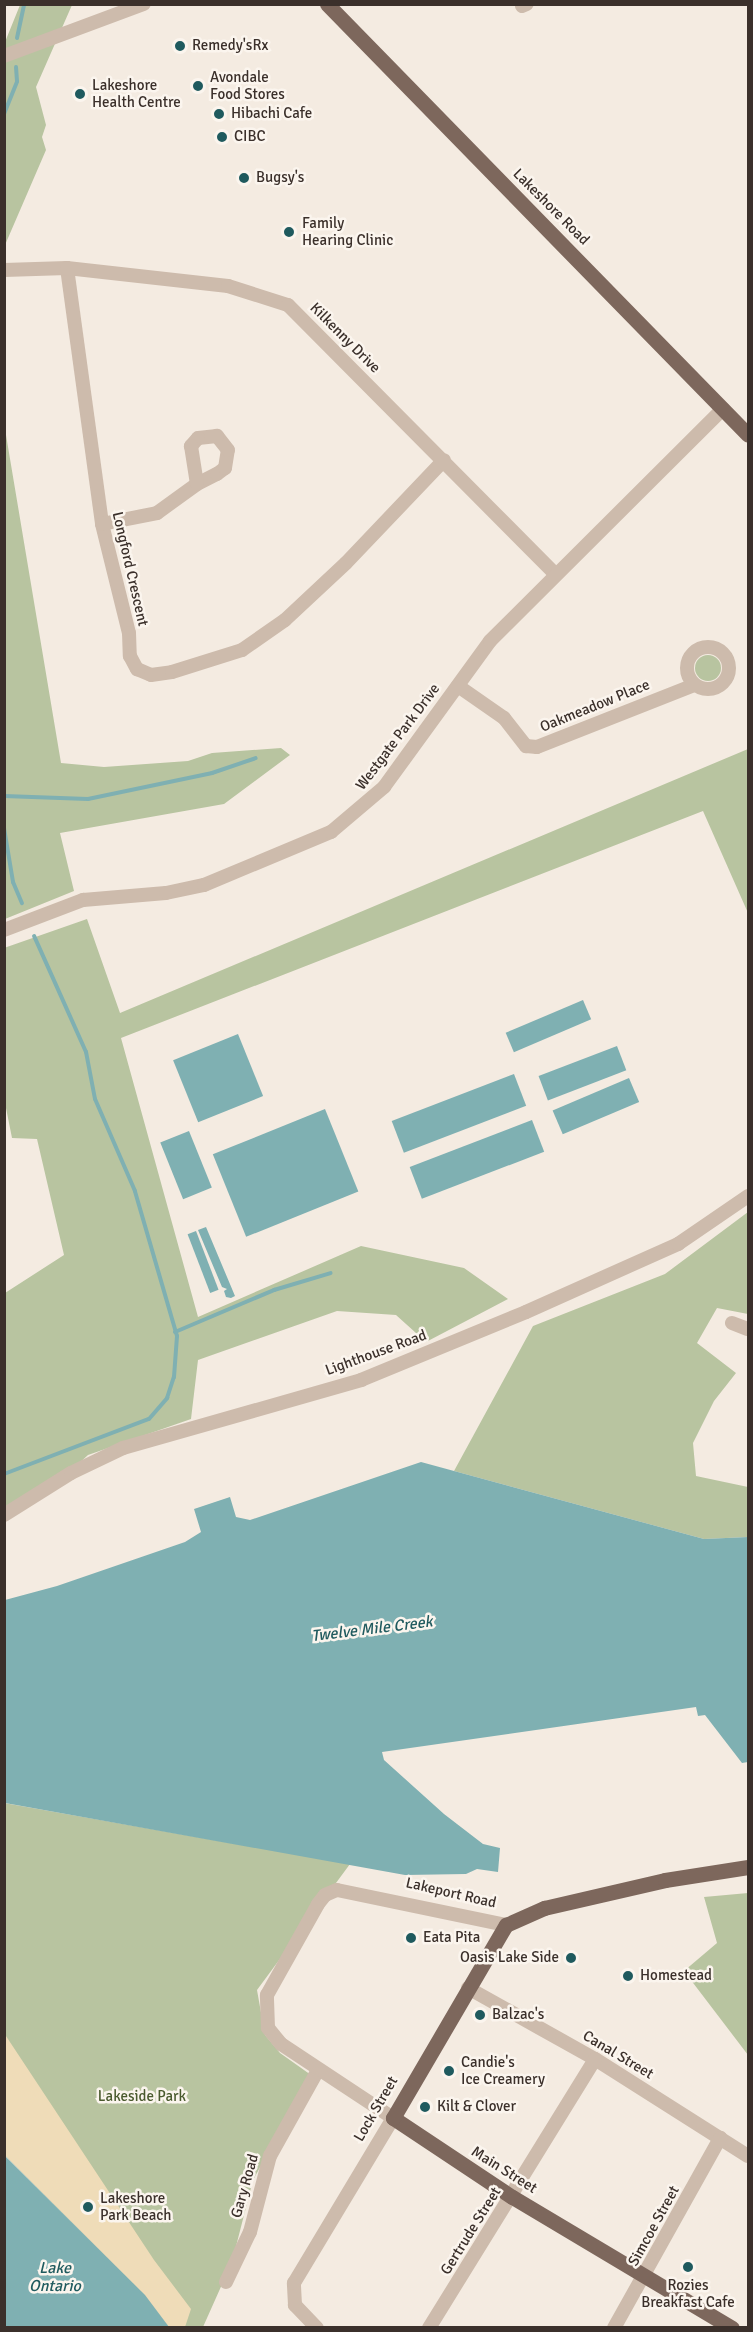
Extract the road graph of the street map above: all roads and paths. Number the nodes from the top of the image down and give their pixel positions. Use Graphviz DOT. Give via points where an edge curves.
graph roads {
  1 [pos="144,4"];
  2 [pos="327,4"];
  3 [pos="4,56"];
  4 [pos="67,268"];
  5 [pos="4,270"];
  6 [pos="723,409"];
  7 [pos="748,435"];
  8 [pos="444,460"];
  9 [pos="196,484"];
  10 [pos="102,524"];
  11 [pos="555,574"];
  12 [pos="694,685"];
  13 [pos="458,686"];
  14 [pos="4,930"];
  15 [pos="748,1196"];
  16 [pos="732,1323"];
  17 [pos="748,1329"];
  18 [pos="4,1515"];
  19 [pos="748,1868"];
  20 [pos="506,1925"];
  21 [pos="468,1988"];
  22 [pos="268,2028"];
  23 [pos="594,2059"];
  24 [pos="318,2070"];
  25 [pos="393,2118"];
  26 [pos="720,2138"];
  27 [pos="748,2156"];
  28 [pos="512,2197"];
  29 [pos="645,2277"];
  30 [pos="226,2282"];
  31 [pos="317,2328"];
  32 [pos="429,2328"];
  33 [pos="614,2328"];
  34 [pos="732,2328"];
  1 -- 3 [label="street"];
  2 -- 6 [label="main road, Lakeshore Road"];
  4 -- 5 [label="street, Kilkenny Drive"];
  4 -- 8 [label="street, Kilkenny Drive" via="228,286 288,305"];
  4 -- 10 [label="street, Longford Crescent"];
  6 -- 7 [label="main road, Lakeshore Road"];
  6 -- 11 [label="street, Westgate Park Drive"];
  8 -- 10 [label="street, Longford Crescent" via="346,563 285,620 242,650 172,672 151,675 137,669 130,656 129,633"];
  8 -- 11 [label="street, Kilkenny Drive"];
  9 -- 10 [label="street" via="157,513"];
  11 -- 13 [label="street, Westgate Park Drive" via="490,641"];
  12 -- 13 [label="street, Oakmeadow Place" via="537,747 526,746 504,718"];
  13 -- 14 [label="street, Westgate Park Drive" via="372,801 316,840 204,885 166,893 82,900"];
  15 -- 18 [label="street, Lighthouse Road" via="678,1244 526,1312 361,1380 123,1448 71,1473"];
  16 -- 17 [label="street"];
  19 -- 20 [label="main road, Lakeport Road" via="665,1880 544,1908"];
  20 -- 21 [label="main road, Lock Street"];
  20 -- 22 [label="street, Lakeport Road" via="346,1889 331,1891 318,1904 267,1995"];
  21 -- 23 [label="street, Canal Street"];
  21 -- 25 [label="main road, Lock Street"];
  22 -- 24 [label="street, Main Street" via="281,2044"];
  23 -- 26 [label="street, Canal Street"];
  23 -- 28 [label="street, Gertrude Street"];
  24 -- 25 [label="street, Main Street"];
  24 -- 30 [label="street, Gary Road" via="270,2156 250,2232"];
  25 -- 28 [label="main road, Main Street"];
  25 -- 31 [label="street, Lock Street" via="302,2266 292,2294 300,2315"];
  26 -- 27 [label="street, Canal Street"];
  26 -- 29 [label="street, Simcoe Street"];
  28 -- 29 [label="main road, Main Street"];
  28 -- 32 [label="street, Gertrude Street"];
  29 -- 33 [label="street, Simcoe Street"];
  29 -- 34 [label="main road, Main Street"];
}
